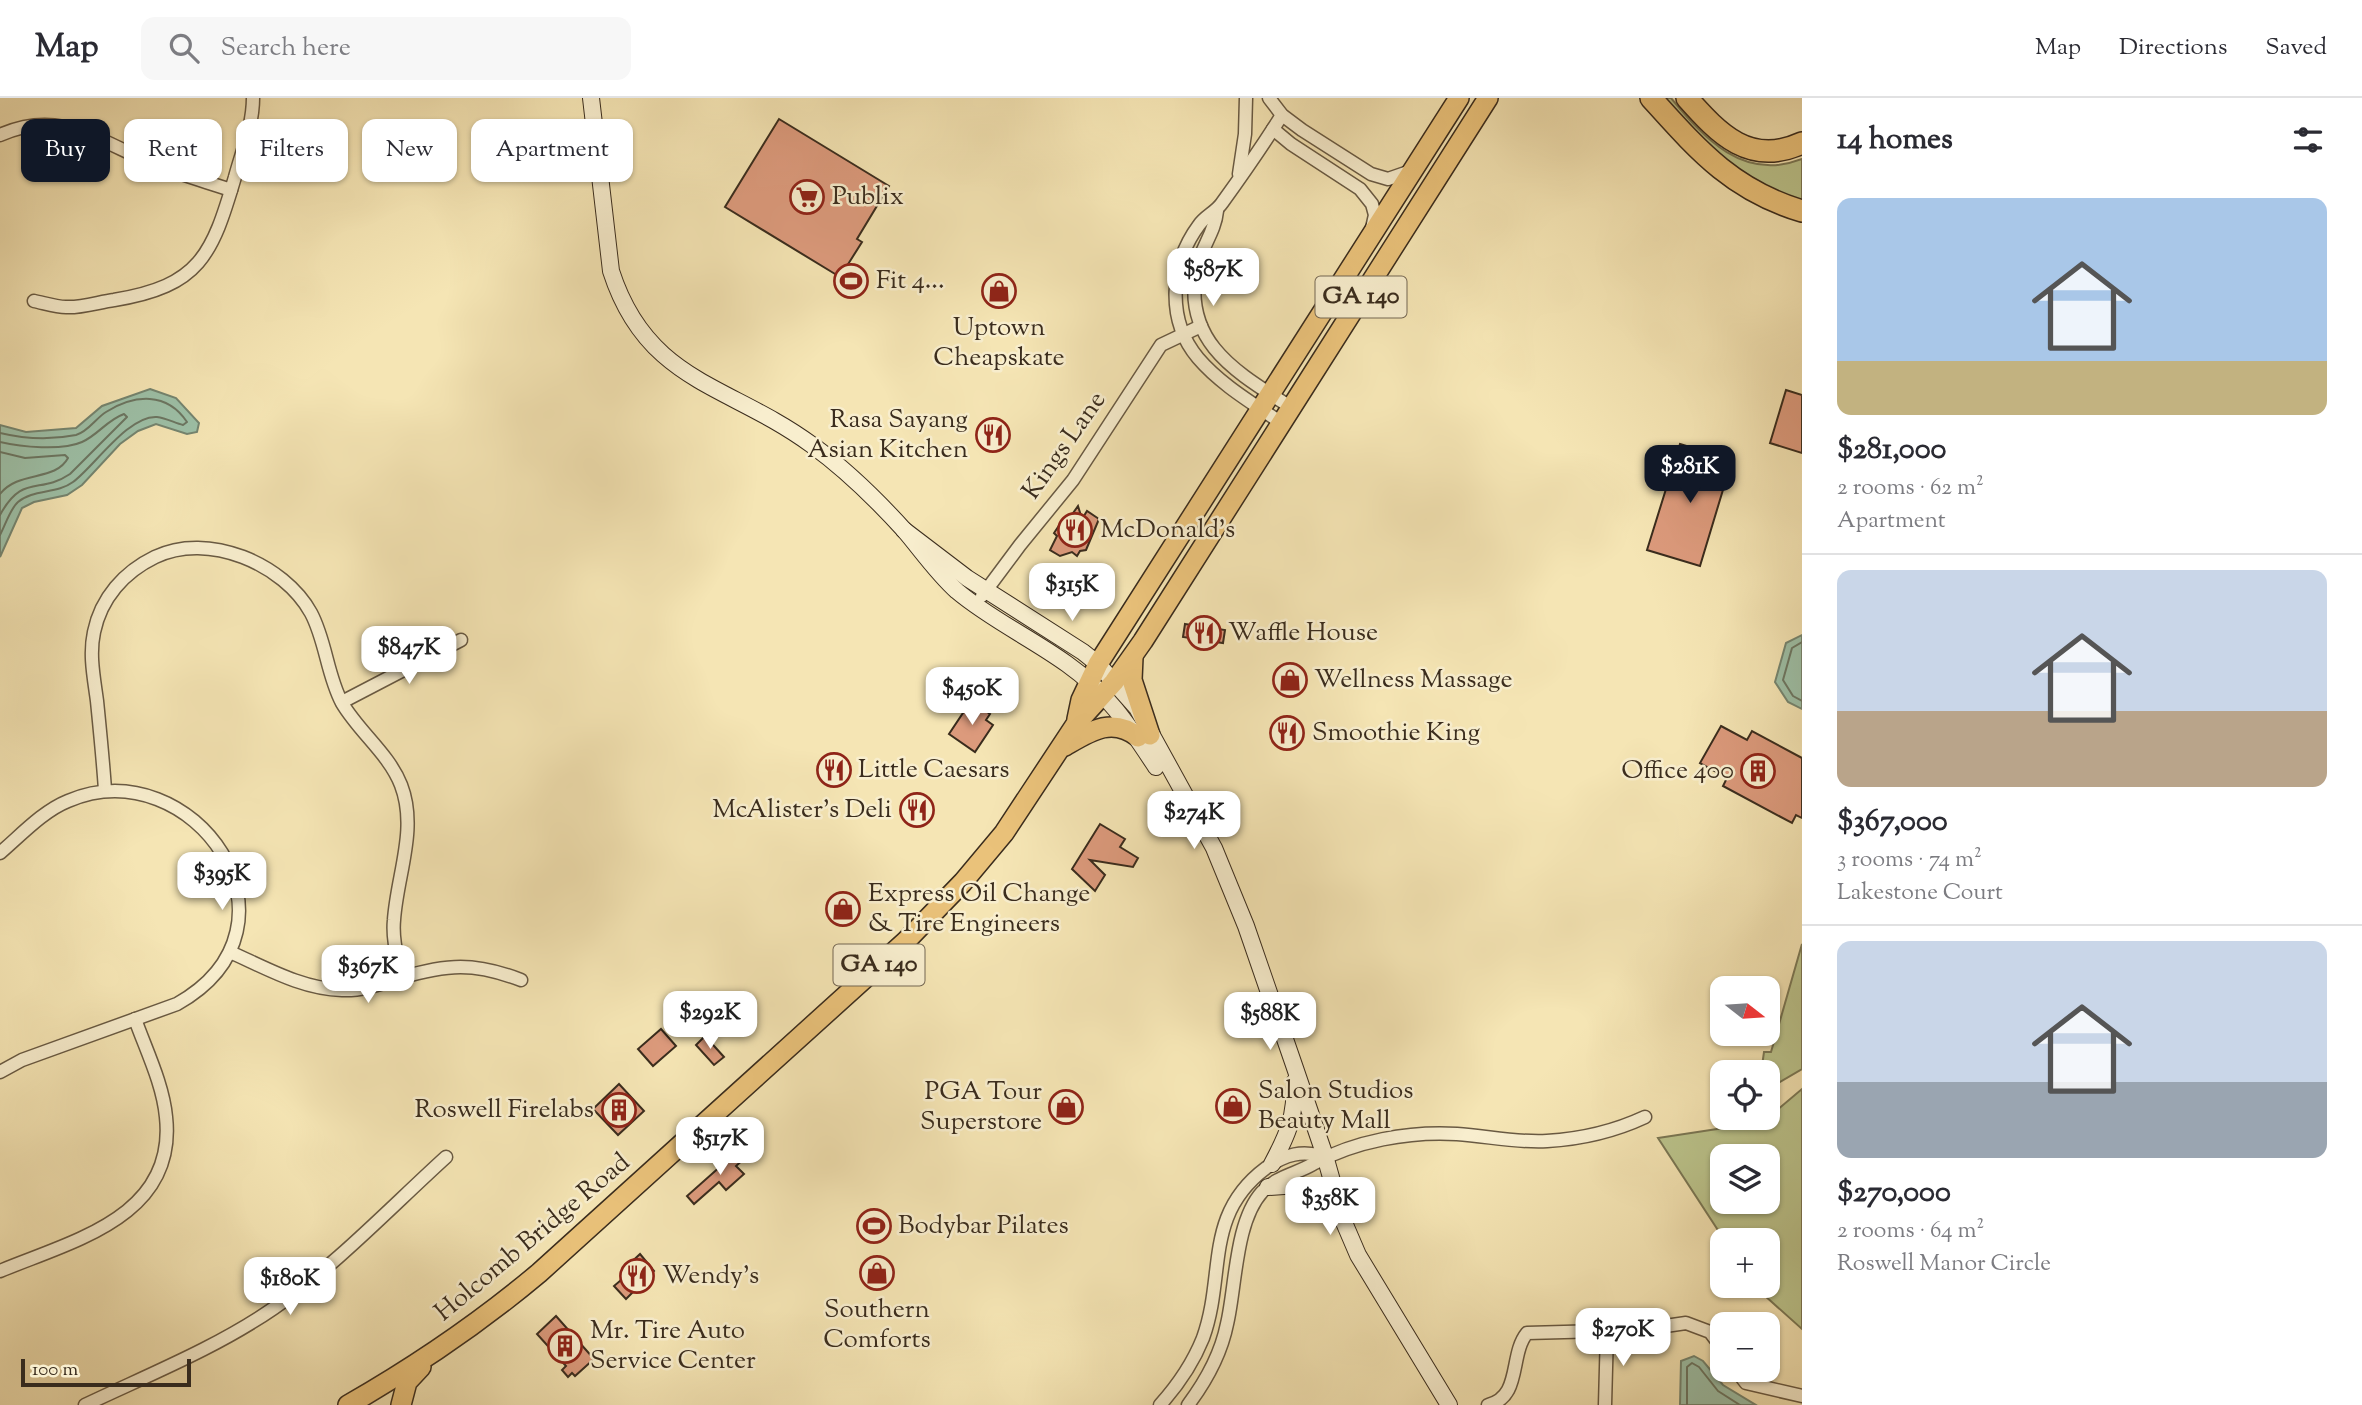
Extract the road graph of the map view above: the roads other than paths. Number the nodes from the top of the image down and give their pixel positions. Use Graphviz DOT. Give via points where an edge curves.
graph roads {
  1 [pos="253,98"];
  2 [pos="591,98"];
  3 [pos="1246,98"];
  4 [pos="1269,98"];
  5 [pos="1459,98"];
  6 [pos="1488,98"];
  7 [pos="1651,98"];
  8 [pos="1687,98"];
  9 [pos="1282,115"];
  10 [pos="1273,129"];
  11 [pos="0,135"];
  12 [pos="1802,143"];
  13 [pos="1412,170"];
  14 [pos="1238,180"];
  15 [pos="231,190"];
  16 [pos="1217,211"];
  17 [pos="1802,211"];
  18 [pos="1372,233"];
  19 [pos="34,301"];
  20 [pos="1200,326"];
  21 [pos="1182,333"];
  22 [pos="1265,401"];
  23 [pos="1287,416"];
  24 [pos="904,530"];
  25 [pos="986,591"];
  26 [pos="976,606"];
  27 [pos="461,640"];
  28 [pos="1133,657"];
  29 [pos="1101,681"];
  30 [pos="342,702"];
  31 [pos="1144,736"];
  32 [pos="1061,749"];
  33 [pos="106,790"];
  34 [pos="0,853"];
  35 [pos="230,952"];
  36 [pos="402,978"];
  37 [pos="520,980"];
  38 [pos="135,1020"];
  39 [pos="1295,1068"];
  40 [pos="0,1072"];
  41 [pos="1645,1117"];
  42 [pos="1325,1156"];
  43 [pos="446,1157"];
  44 [pos="1272,1164"];
  45 [pos="1268,1187"];
  46 [pos="1339,1206"];
  47 [pos="0,1270"];
  48 [pos="1607,1331"];
  49 [pos="1710,1332"];
  50 [pos="428,1358"];
  51 [pos="1745,1382"];
  52 [pos="1802,1396"];
  53 [pos="363,1403"];
  54 [pos="85,1405"];
  55 [pos="401,1405"];
  56 [pos="1160,1405"];
  57 [pos="1188,1405"];
  58 [pos="1449,1405"];
  59 [pos="1488,1405"];
  60 [pos="1605,1405"];
  1 -- 15 [label="street"];
  2 -- 24 [label="street" via="611,271 640,331 687,374 810,443"];
  3 -- 14 [label="street"];
  4 -- 9 [label="street"];
  5 -- 13 [label="main road, Holcomb Bridge Road / GA 140"];
  6 -- 23 [label="main road, Holcomb Bridge Road / GA 140"];
  7 -- 17 [label="highway" via="1717,168 1768,199"];
  8 -- 12 [label="highway" via="1720,133 1744,147 1775,151"];
  9 -- 10 [label="street"];
  9 -- 13 [label="street" via="1371,174 1388,179"];
  10 -- 14 [label="street"];
  10 -- 18 [label="street" via="1367,196 1375,215"];
  11 -- 15 [label="street" via="56,124 85,131 157,165"];
  13 -- 18 [label="main road, Holcomb Bridge Road / GA 140"];
  14 -- 16 [label="street"];
  15 -- 19 [label="street" via="205,255 165,288 67,308"];
  16 -- 20 [label="street" via="1216,227 1195,279"];
  16 -- 21 [label="street" via="1200,223 1180,261 1175,297"];
  18 -- 22 [label="main road, Holcomb Bridge Road / GA 140"];
  20 -- 21 [label="street, Kings Lane"];
  20 -- 22 [label="street" via="1224,361"];
  21 -- 22 [label="street" via="1213,374"];
  21 -- 25 [label="street, Kings Lane" via="1161,345 1061,498"];
  22 -- 23 [label="street"];
  22 -- 23 [label="street"];
  22 -- 29 [label="main road, Holcomb Bridge Road / GA 140"];
  23 -- 28 [label="main road, Holcomb Bridge Road / GA 140"];
  24 -- 25 [label="street"];
  24 -- 26 [label="street" via="941,576"];
  25 -- 26 [label="street, Kings Lane"];
  25 -- 29 [label="street" via="1024,614"];
  26 -- 29 [label="street"];
  27 -- 30 [label="street"];
  28 -- 29 [label="main road, Holcomb Bridge Road / GA 140"];
  28 -- 31 [label="main road" via="1132,680"];
  29 -- 31 [label="street"];
  29 -- 32 [label="main road, Holcomb Bridge Road / GA 140"];
  30 -- 33 [label="street" via="312,615 284,580 217,550 187,549 159,555 117,584 102,606 94,630 92,661"];
  30 -- 36 [label="street" via="392,768 406,800 408,835 393,924"];
  31 -- 32 [label="main road" via="1108,726"];
  31 -- 39 [label="street" via="1155,766 1197,818 1231,887"];
  32 -- 50 [label="main road, Holcomb Bridge Road / GA 140" via="1004,833 913,933 554,1260"];
  33 -- 34 [label="street" via="56,807"];
  33 -- 35 [label="street" via="134,792 164,803 199,825 218,844 239,896 239,925"];
  35 -- 36 [label="street" via="297,982 325,989 361,989"];
  35 -- 38 [label="street" via="216,975 196,994"];
  36 -- 37 [label="street" via="447,966 489,968"];
  38 -- 40 [label="street"];
  38 -- 47 [label="street" via="166,1115 159,1171 147,1192 120,1219"];
  39 -- 42 [label="street"];
  39 -- 44 [label="street" via="1290,1131"];
  41 -- 42 [label="street" via="1609,1131 1546,1141 1434,1134 1376,1141"];
  42 -- 44 [label="street" via="1301,1151"];
  42 -- 45 [label="street"];
  42 -- 46 [label="street"];
  43 -- 54 [label="street" via="273,1309 229,1336"];
  44 -- 56 [label="street" via="1249,1181 1228,1212 1203,1336 1187,1372"];
  45 -- 46 [label="street" via="1299,1185"];
  45 -- 57 [label="street" via="1243,1232 1220,1347"];
  46 -- 58 [label="street" via="1359,1255"];
  48 -- 49 [label="street" via="1686,1323"];
  48 -- 59 [label="street" via="1527,1333 1513,1382 1496,1403"];
  48 -- 60 [label="street"];
  50 -- 53 [label="main road, Holcomb Bridge Road / GA 140"];
  50 -- 55 [label="main road" via="407,1382"];
  51 -- 52 [label="street"];
}
